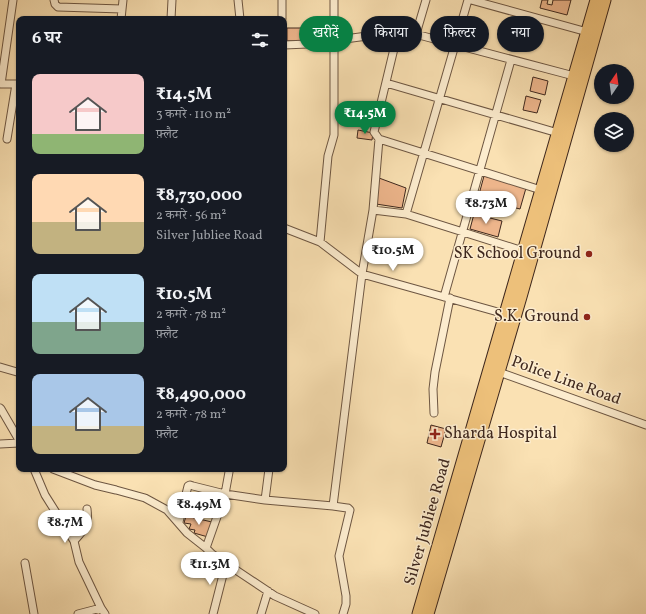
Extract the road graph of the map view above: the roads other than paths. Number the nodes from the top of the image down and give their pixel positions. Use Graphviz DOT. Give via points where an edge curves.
graph roads {
  1 [pos="13,0"];
  2 [pos="54,0"];
  3 [pos="123,0"];
  4 [pos="172,0"];
  5 [pos="238,0"];
  6 [pos="282,0"];
  7 [pos="334,0"];
  8 [pos="426,0"];
  9 [pos="468,0"];
  10 [pos="471,0"];
  11 [pos="596,0"];
  12 [pos="605,0"];
  13 [pos="122,9"];
  14 [pos="121,16"];
  15 [pos="171,16"];
  16 [pos="240,16"];
  17 [pos="282,16"];
  18 [pos="334,16"];
  19 [pos="421,16"];
  20 [pos="463,16"];
  21 [pos="591,33"];
  22 [pos="299,44"];
  23 [pos="287,45"];
  24 [pos="334,52"];
  25 [pos="393,52"];
  26 [pos="453,52"];
  27 [pos="481,52"];
  28 [pos="511,60"];
  29 [pos="574,76"];
  30 [pos="386,83"];
  31 [pos="1,84"];
  32 [pos="16,84"];
  33 [pos="16,94"];
  34 [pos="440,98"];
  35 [pos="496,115"];
  36 [pos="558,133"];
  37 [pos="7,139"];
  38 [pos="379,139"];
  39 [pos="424,153"];
  40 [pos="480,171"];
  41 [pos="541,190"];
  42 [pos="373,210"];
  43 [pos="406,214"];
  44 [pos="287,229"];
  45 [pos="462,232"];
  46 [pos="320,242"];
  47 [pos="523,251"];
  48 [pos="362,274"];
  49 [pos="447,297"];
  50 [pos="505,314"];
  51 [pos="0,367"];
  52 [pos="494,371"];
  53 [pos="16,372"];
  54 [pos="0,408"];
  55 [pos="434,412"];
  56 [pos="646,425"];
  57 [pos="16,436"];
  58 [pos="16,442"];
  59 [pos="0,444"];
  60 [pos="35,472"];
  61 [pos="61,472"];
  62 [pos="229,472"];
  63 [pos="269,472"];
  64 [pos="225,494"];
  65 [pos="265,500"];
  66 [pos="333,506"];
  67 [pos="87,509"];
  68 [pos="179,522"];
  69 [pos="74,541"];
  70 [pos="206,548"];
  71 [pos="25,563"];
  72 [pos="226,563"];
  73 [pos="268,591"];
  74 [pos="103,611"];
  75 [pos="34,614"];
  76 [pos="78,614"];
  77 [pos="213,614"];
  78 [pos="261,614"];
  79 [pos="315,614"];
  80 [pos="344,614"];
  81 [pos="418,614"];
  82 [pos="428,614"];
  1 -- 31 [label="street"];
  2 -- 13 [label="street" via="58,7"];
  3 -- 13 [label="street"];
  4 -- 15 [label="street"];
  5 -- 16 [label="street"];
  6 -- 17 [label="street"];
  7 -- 18 [label="street"];
  8 -- 19 [label="street"];
  9 -- 20 [label="street"];
  10 -- 21 [label="street"];
  11 -- 21 [label="main road, Silver Jubliee Road"];
  12 -- 21 [label="main road"];
  13 -- 14 [label="street"];
  21 -- 29 [label="main road, Silver Jubliee Road"];
  21 -- 52 [label="main road"];
  22 -- 23 [label="street"];
  24 -- 46 [label="street" via="334,135 328,156"];
  25 -- 30 [label="street"];
  26 -- 34 [label="street"];
  27 -- 28 [label="street"];
  28 -- 29 [label="street"];
  28 -- 35 [label="street"];
  29 -- 36 [label="main road, Silver Jubliee Road"];
  30 -- 34 [label="street"];
  30 -- 38 [label="street" via="374,132"];
  31 -- 32 [label="street"];
  33 -- 37 [label="street"];
  34 -- 35 [label="street"];
  34 -- 39 [label="street"];
  35 -- 36 [label="street"];
  35 -- 40 [label="street"];
  36 -- 41 [label="main road, Silver Jubliee Road"];
  38 -- 39 [label="street"];
  38 -- 42 [label="street"];
  39 -- 40 [label="street"];
  39 -- 43 [label="street"];
  40 -- 41 [label="street"];
  40 -- 45 [label="street"];
  41 -- 47 [label="main road, Silver Jubliee Road"];
  42 -- 43 [label="street"];
  42 -- 48 [label="street"];
  43 -- 45 [label="street"];
  44 -- 46 [label="street"];
  45 -- 47 [label="street"];
  45 -- 49 [label="street"];
  46 -- 48 [label="street"];
  47 -- 50 [label="main road, Silver Jubliee Road"];
  48 -- 49 [label="street"];
  48 -- 66 [label="street"];
  49 -- 50 [label="street"];
  49 -- 55 [label="street" via="433,389"];
  50 -- 52 [label="main road, Silver Jubliee Road"];
  51 -- 53 [label="street"];
  52 -- 56 [label="street, Police Line Road"];
  52 -- 81 [label="main road, Silver Jubliee Road"];
  52 -- 82 [label="main road"];
  54 -- 57 [label="street"];
  58 -- 59 [label="street"];
  60 -- 69 [label="street" via="45,495"];
  61 -- 68 [label="street" via="95,486 145,498 167,510"];
  62 -- 64 [label="street"];
  63 -- 65 [label="street"];
  64 -- 65 [label="street"];
  64 -- 68 [label="street" via="188,486"];
  64 -- 70 [label="street"];
  65 -- 66 [label="street"];
  66 -- 80 [label="street" via="350,510 339,556 346,596"];
  67 -- 69 [label="street" via="87,525"];
  68 -- 70 [label="street"];
  69 -- 74 [label="street" via="79,562"];
  70 -- 72 [label="street"];
  71 -- 75 [label="street"];
  72 -- 73 [label="street"];
  72 -- 77 [label="street"];
  73 -- 78 [label="street"];
  73 -- 79 [label="street"];
  74 -- 76 [label="street"];
}
